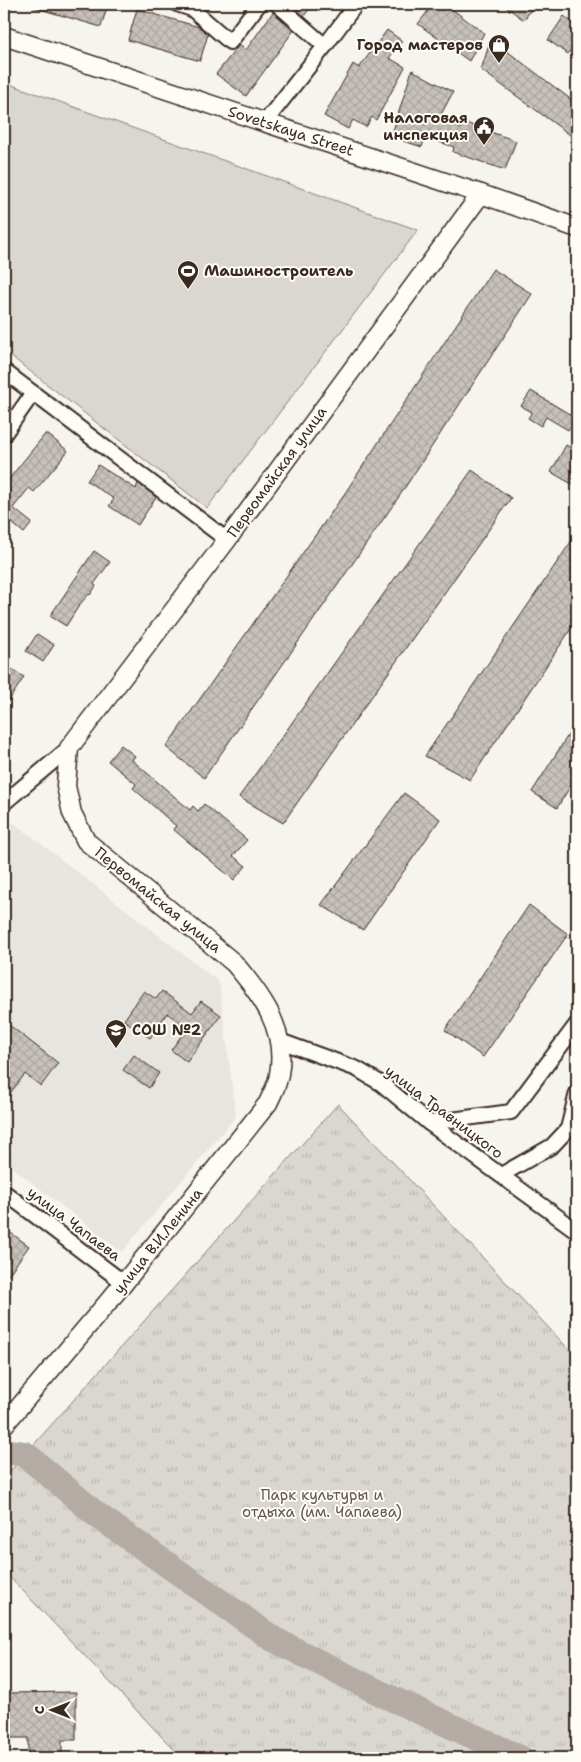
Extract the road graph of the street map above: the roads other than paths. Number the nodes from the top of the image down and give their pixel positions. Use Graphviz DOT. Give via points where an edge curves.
graph roads {
  1 [pos="177,4"];
  2 [pos="259,4"];
  3 [pos="277,4"];
  4 [pos="356,4"];
  5 [pos="4,36"];
  6 [pos="325,46"];
  7 [pos="265,122"];
  8 [pos="481,194"];
  9 [pos="577,228"];
  10 [pos="4,371"];
  11 [pos="34,394"];
  12 [pos="4,434"];
  13 [pos="227,540"];
  14 [pos="69,748"];
  15 [pos="4,803"];
  16 [pos="577,1024"];
  17 [pos="280,1041"];
  18 [pos="577,1093"];
  19 [pos="429,1123"];
  20 [pos="573,1127"];
  21 [pos="501,1175"];
  22 [pos="4,1192"];
  23 [pos="577,1231"];
  24 [pos="124,1283"];
  25 [pos="4,1425"];
  1 -- 2 [label="street" via="192,9 230,42"];
  3 -- 6 [label="street"];
  4 -- 6 [label="street"];
  5 -- 7 [label="main road, Sovetskaya Street"];
  6 -- 7 [label="street"];
  7 -- 8 [label="main road, Sovetskaya Street"];
  8 -- 9 [label="main road, Sovetskaya Street"];
  8 -- 13 [label="main road, Первомайская улица"];
  10 -- 11 [label="street"];
  11 -- 12 [label="street"];
  11 -- 13 [label="street"];
  13 -- 14 [label="main road, Первомайская улица"];
  14 -- 15 [label="street, Первомайская улица"];
  14 -- 17 [label="main road, Первомайская улица" via="66,786 72,813 86,841 234,963 272,1016"];
  16 -- 19 [label="street" via="511,1112"];
  17 -- 19 [label="street, улица Травницкого" via="357,1069 382,1084"];
  17 -- 24 [label="main road, улица В.И.Ленина" via="279,1075 268,1103"];
  18 -- 20 [label="street"];
  19 -- 21 [label="street, улица Травницкого"];
  20 -- 21 [label="street" via="552,1146"];
  21 -- 23 [label="street, улица Травницкого"];
  22 -- 24 [label="street, улица Чапаева"];
  24 -- 25 [label="main road, улица В.И.Ленина"];
}
